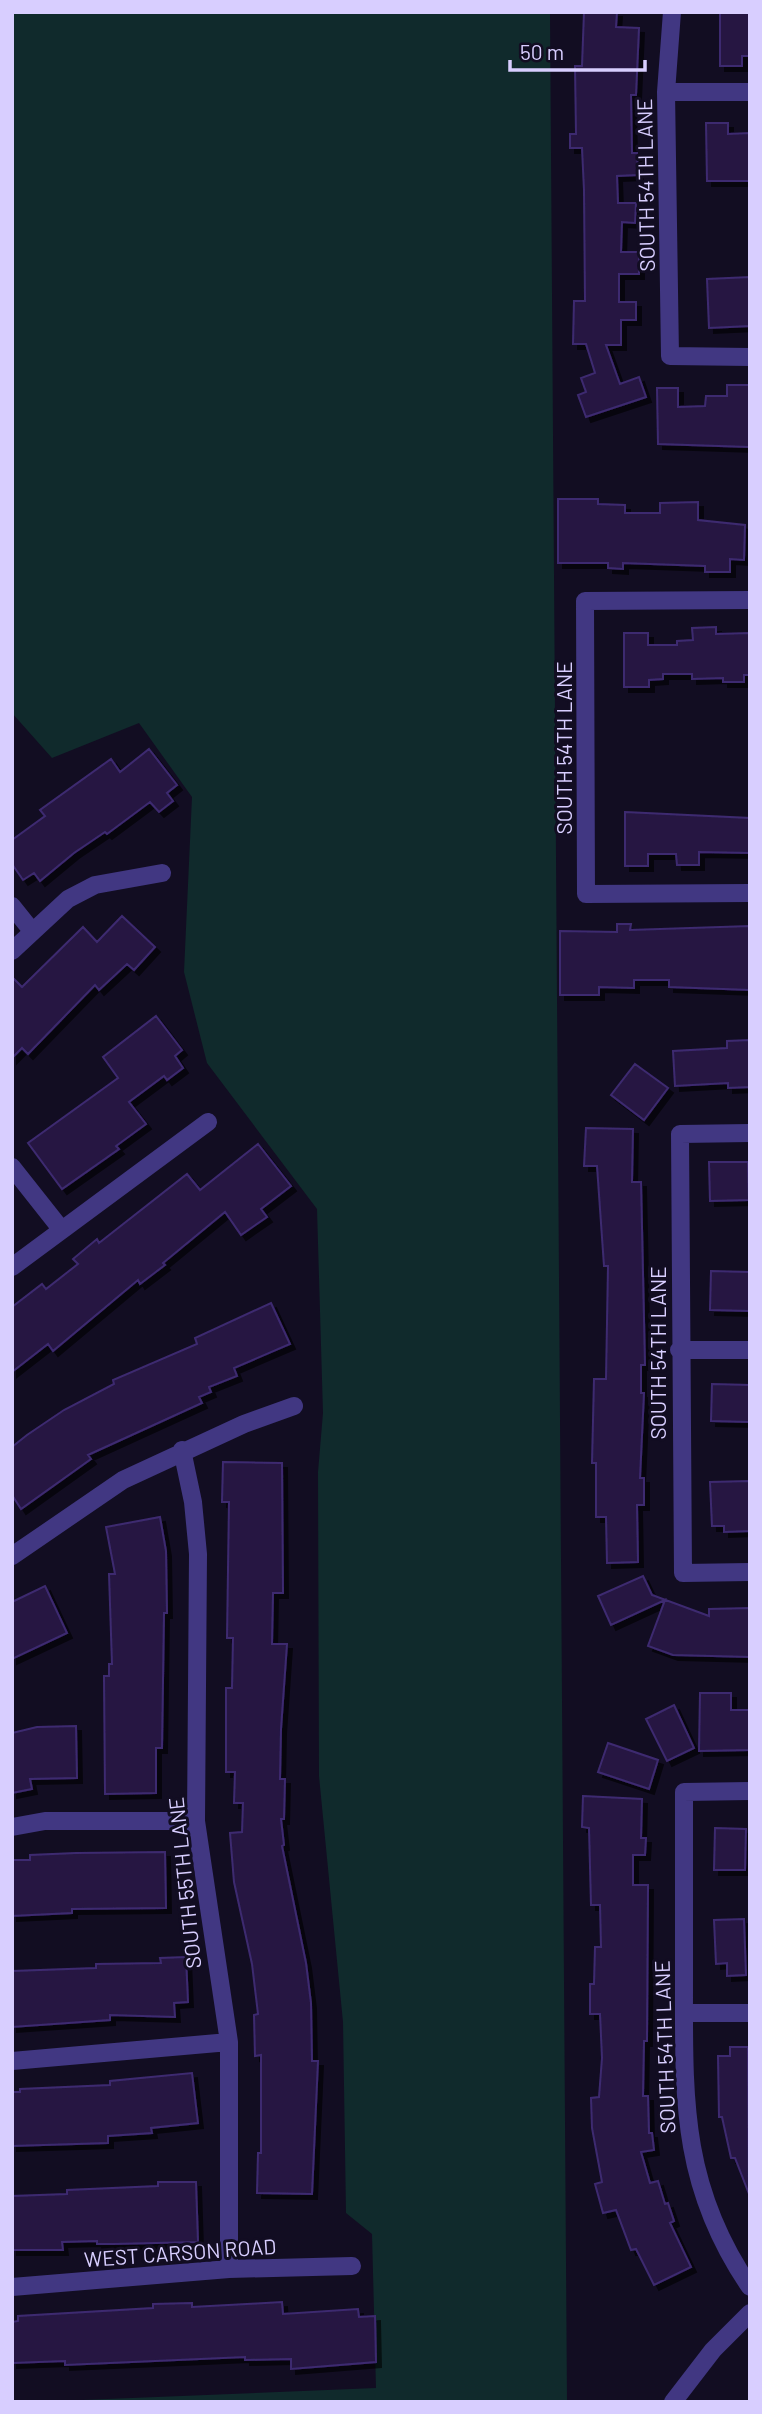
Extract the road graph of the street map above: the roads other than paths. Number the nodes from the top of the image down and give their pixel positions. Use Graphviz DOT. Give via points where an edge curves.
graph roads {
  1 [pos="672,12"];
  2 [pos="666,92"];
  3 [pos="750,92"];
  4 [pos="750,356"];
  5 [pos="750,600"];
  6 [pos="162,873"];
  7 [pos="750,893"];
  8 [pos="12,906"];
  9 [pos="32,931"];
  10 [pos="12,951"];
  11 [pos="208,1122"];
  12 [pos="750,1133"];
  13 [pos="12,1167"];
  14 [pos="61,1229"];
  15 [pos="12,1267"];
  16 [pos="750,1349"];
  17 [pos="679,1350"];
  18 [pos="294,1406"];
  19 [pos="182,1451"];
  20 [pos="14,1552"];
  21 [pos="750,1572"];
  22 [pos="750,1791"];
  23 [pos="196,1821"];
  24 [pos="12,1827"];
  25 [pos="684,2013"];
  26 [pos="750,2013"];
  27 [pos="229,2042"];
  28 [pos="12,2061"];
  29 [pos="352,2266"];
  30 [pos="229,2269"];
  31 [pos="12,2287"];
  32 [pos="750,2287"];
  33 [pos="750,2314"];
  34 [pos="673,2402"];
  1 -- 2 [label="street, SOUTH 54TH LANE"];
  2 -- 3 [label="street"];
  2 -- 4 [label="street, SOUTH 54TH LANE" via="670,356"];
  5 -- 7 [label="street, SOUTH 54TH LANE" via="585,601 586,894"];
  6 -- 9 [label="street" via="95,884 68,899"];
  8 -- 9 [label="street"];
  9 -- 10 [label="street"];
  11 -- 14 [label="street"];
  12 -- 17 [label="street, SOUTH 54TH LANE" via="680,1134"];
  13 -- 14 [label="street"];
  14 -- 15 [label="street"];
  16 -- 17 [label="street"];
  17 -- 21 [label="street, SOUTH 54TH LANE" via="683,1573"];
  18 -- 19 [label="street"];
  19 -- 20 [label="street" via="123,1480"];
  19 -- 23 [label="street, SOUTH 55TH LANE" via="198,1554"];
  22 -- 25 [label="street, SOUTH 54TH LANE" via="684,1792"];
  23 -- 24 [label="street" via="45,1821"];
  23 -- 27 [label="street, SOUTH 55TH LANE"];
  25 -- 26 [label="street"];
  25 -- 32 [label="street, SOUTH 54TH LANE" via="684,2097 693,2158 711,2217"];
  27 -- 28 [label="street"];
  27 -- 30 [label="street, SOUTH 55TH LANE"];
  29 -- 30 [label="street, WEST CARSON ROAD"];
  30 -- 31 [label="street, WEST CARSON ROAD"];
  33 -- 34 [label="street" via="713,2350"];
}
